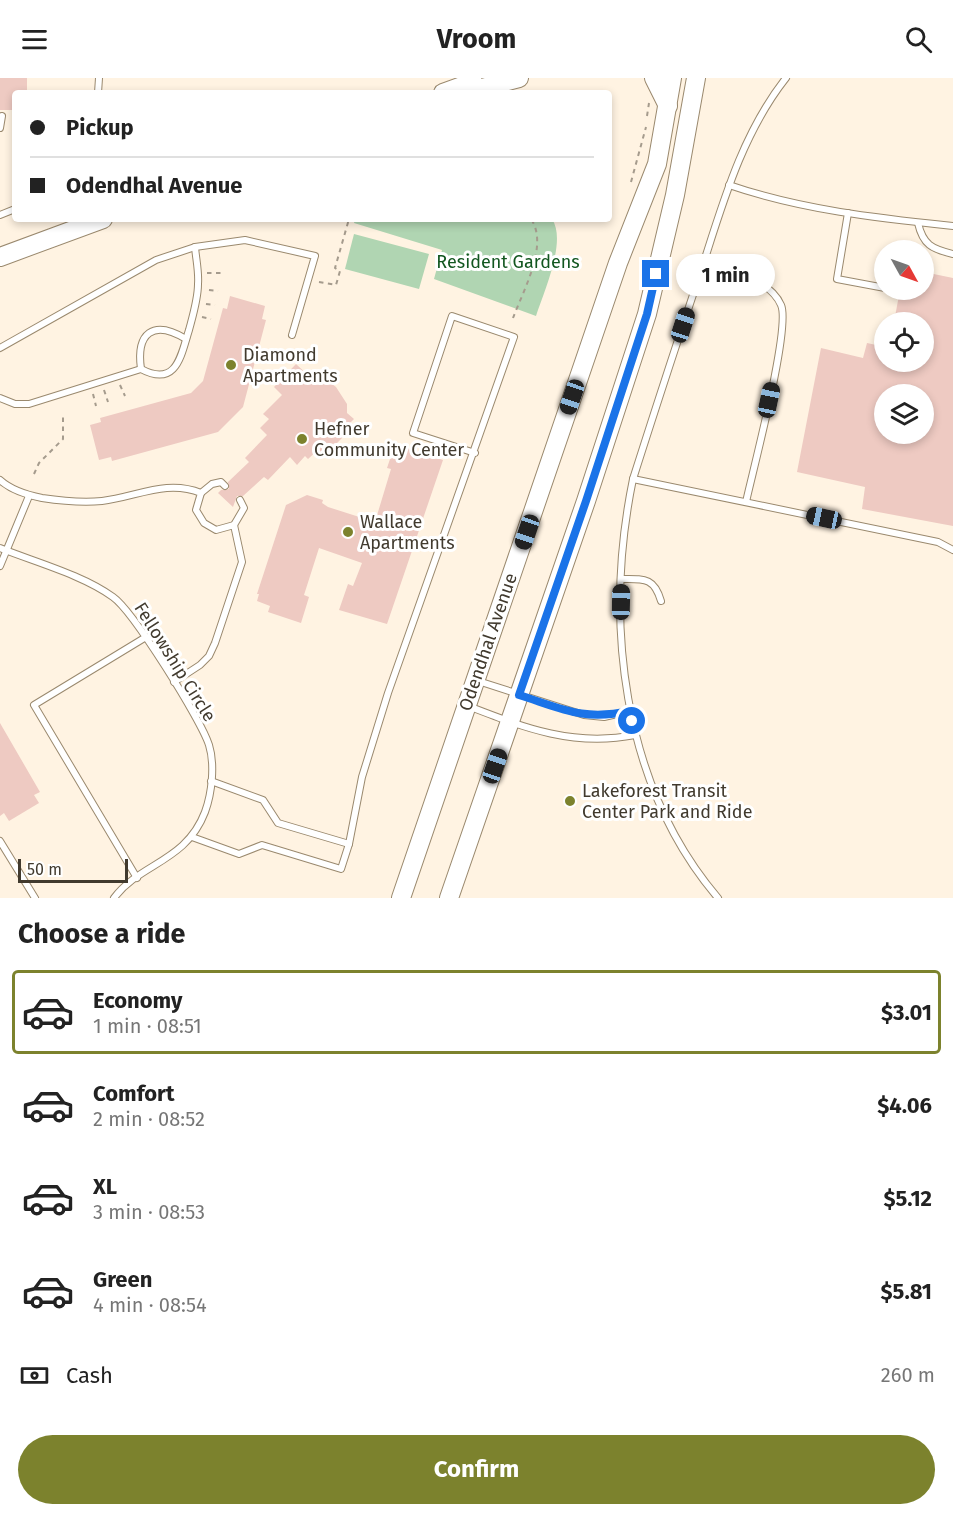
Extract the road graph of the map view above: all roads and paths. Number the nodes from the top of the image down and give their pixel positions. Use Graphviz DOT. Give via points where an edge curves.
graph roads {
  1 [pos="483,78"];
  2 [pos="519,78"];
  3 [pos="654,78"];
  4 [pos="672,78"];
  5 [pos="696,78"];
  6 [pos="706,78"];
  7 [pos="786,78"];
  8 [pos="451,90"];
  9 [pos="476,90"];
  10 [pos="668,106"];
  11 [pos="2,116"];
  12 [pos="687,121"];
  13 [pos="0,128"];
  14 [pos="729,185"];
  15 [pos="848,213"];
  16 [pos="95,222"];
  17 [pos="348,222"];
  18 [pos="534,222"];
  19 [pos="918,223"];
  20 [pos="953,226"];
  21 [pos="195,247"];
  22 [pos="953,255"];
  23 [pos="0,257"];
  24 [pos="702,265"];
  25 [pos="319,282"];
  26 [pos="874,286"];
  27 [pos="513,318"];
  28 [pos="292,335"];
  29 [pos="186,339"];
  30 [pos="0,348"];
  31 [pos="141,369"];
  32 [pos="120,385"];
  33 [pos="125,396"];
  34 [pos="0,398"];
  35 [pos="63,417"];
  36 [pos="475,453"];
  37 [pos="34,474"];
  38 [pos="633,479"];
  39 [pos="0,480"];
  40 [pos="225,486"];
  41 [pos="201,493"];
  42 [pos="29,496"];
  43 [pos="240,500"];
  44 [pos="746,502"];
  45 [pos="234,525"];
  46 [pos="0,548"];
  47 [pos="953,550"];
  48 [pos="7,551"];
  49 [pos="0,566"];
  50 [pos="621,579"];
  51 [pos="662,601"];
  52 [pos="146,637"];
  53 [pos="476,680"];
  54 [pos="174,682"];
  55 [pos="519,695"];
  56 [pos="466,705"];
  57 [pos="630,711"];
  58 [pos="510,722"];
  59 [pos="635,735"];
  60 [pos="211,781"];
  61 [pos="192,837"];
  62 [pos="0,840"];
  63 [pos="349,844"];
  64 [pos="137,878"];
  65 [pos="35,898"];
  66 [pos="114,898"];
  67 [pos="401,898"];
  68 [pos="449,898"];
  69 [pos="718,898"];
  1 -- 8 [label="street"];
  2 -- 9 [label="street"];
  3 -- 10 [label="street"];
  4 -- 10 [label="street, Odendhal Avenue"];
  5 -- 12 [label="street"];
  6 -- 12 [label="street"];
  7 -- 14 [label="lane" via="767,102"];
  10 -- 53 [label="street, Odendhal Avenue" via="657,165 618,263"];
  11 -- 13 [label="lane"];
  12 -- 55 [label="street" via="675,195 647,314"];
  14 -- 15 [label="lane" via="765,197"];
  14 -- 24 [label="lane"];
  15 -- 19 [label="lane"];
  15 -- 26 [label="lane" via="837,279"];
  16 -- 23 [label="street"];
  17 -- 25 [label="path" via="335,268 340,272 336,285"];
  18 -- 27 [label="path" via="538,238 536,252"];
  19 -- 20 [label="lane"];
  19 -- 22 [label="lane" via="920,235 932,249"];
  21 -- 28 [label="lane" via="245,240 315,256"];
  21 -- 29 [label="lane" via="198,284"];
  21 -- 30 [label="lane" via="156,260"];
  24 -- 38 [label="lane"];
  24 -- 44 [label="lane" via="754,280 781,305 782,340"];
  29 -- 31 [label="lane" via="185,350 170,372 159,375"];
  29 -- 31 [label="lane" via="163,328 151,331 138,352"];
  31 -- 34 [label="lane" via="29,404"];
  32 -- 33 [label="path"];
  35 -- 37 [label="path" via="63,439"];
  36 -- 36 [label="lane" via="514,337 452,316 413,433"];
  36 -- 63 [label="lane" via="388,693 362,777"];
  38 -- 44 [label="lane"];
  38 -- 50 [label="lane" via="624,524"];
  39 -- 42 [label="lane"];
  40 -- 41 [label="lane" via="221,482 212,484"];
  41 -- 42 [label="lane" via="172,486 103,501 69,502"];
  41 -- 45 [label="lane" via="196,510 204,523 216,530"];
  42 -- 48 [label="lane"];
  43 -- 45 [label="lane" via="244,508"];
  44 -- 47 [label="lane" via="938,542"];
  45 -- 54 [label="lane" via="242,562 215,643 200,665"];
  46 -- 48 [label="lane, Fellowship Circle"];
  48 -- 49 [label="lane"];
  48 -- 52 [label="lane, Fellowship Circle" via="115,598"];
  50 -- 51 [label="lane" via="651,581"];
  50 -- 57 [label="lane" via="621,625"];
  52 -- 54 [label="lane, Fellowship Circle"];
  52 -- 64 [label="lane" via="33,705"];
  53 -- 55 [label="lane"];
  53 -- 56 [label="street, Odendhal Avenue"];
  54 -- 60 [label="lane, Fellowship Circle" via="208,744"];
  55 -- 57 [label="lane" via="584,716 604,717"];
  55 -- 58 [label="street"];
  56 -- 58 [label="lane"];
  56 -- 67 [label="street, Odendhal Avenue"];
  57 -- 59 [label="lane"];
  58 -- 59 [label="lane" via="592,741"];
  58 -- 68 [label="street"];
  59 -- 69 [label="lane" via="675,834"];
  60 -- 61 [label="lane, Fellowship Circle" via="206,811"];
  60 -- 63 [label="lane" via="263,800 278,823"];
  61 -- 63 [label="lane" via="239,854 262,845 340,869"];
  61 -- 64 [label="lane, Fellowship Circle"];
  62 -- 65 [label="lane"];
  64 -- 66 [label="lane, Fellowship Circle"];
}
